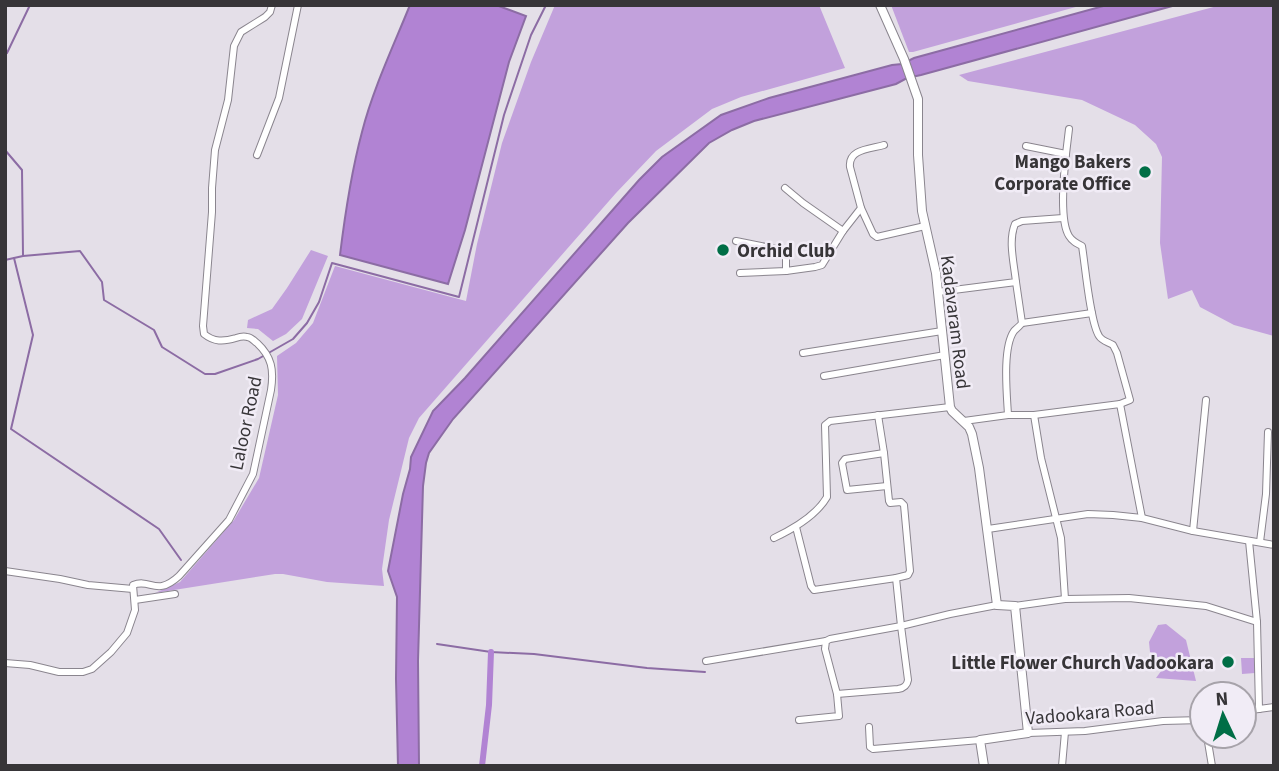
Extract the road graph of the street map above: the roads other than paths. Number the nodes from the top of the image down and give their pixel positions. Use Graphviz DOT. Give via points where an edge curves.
graph roads {
  1 [pos="272,5"];
  2 [pos="298,5"];
  3 [pos="880,5"];
  4 [pos="1069,129"];
  5 [pos="884,145"];
  6 [pos="1026,146"];
  7 [pos="1066,154"];
  8 [pos="257,155"];
  9 [pos="785,188"];
  10 [pos="861,208"];
  11 [pos="1063,218"];
  12 [pos="925,226"];
  13 [pos="843,231"];
  14 [pos="736,241"];
  15 [pos="786,271"];
  16 [pos="740,273"];
  17 [pos="1016,282"];
  18 [pos="938,292"];
  19 [pos="1092,313"];
  20 [pos="1022,323"];
  21 [pos="942,331"];
  22 [pos="803,354"];
  23 [pos="945,355"];
  24 [pos="824,376"];
  25 [pos="1206,400"];
  26 [pos="1120,404"];
  27 [pos="950,407"];
  28 [pos="878,415"];
  29 [pos="1008,415"];
  30 [pos="1034,415"];
  31 [pos="964,421"];
  32 [pos="1268,432"];
  33 [pos="884,453"];
  34 [pos="887,486"];
  35 [pos="1057,518"];
  36 [pos="1142,518"];
  37 [pos="796,527"];
  38 [pos="988,529"];
  39 [pos="1192,531"];
  40 [pos="774,538"];
  41 [pos="1249,541"];
  42 [pos="1260,542"];
  43 [pos="1274,545"];
  44 [pos="5,571"];
  45 [pos="897,578"];
  46 [pos="135,586"];
  47 [pos="175,594"];
  48 [pos="1065,599"];
  49 [pos="135,600"];
  50 [pos="997,606"];
  51 [pos="1015,606"];
  52 [pos="1257,622"];
  53 [pos="901,626"];
  54 [pos="826,641"];
  55 [pos="706,661"];
  56 [pos="5,663"];
  57 [pos="837,694"];
  58 [pos="1274,707"];
  59 [pos="1259,709"];
  60 [pos="799,720"];
  61 [pos="1188,720"];
  62 [pos="869,727"];
  63 [pos="1065,732"];
  64 [pos="1028,733"];
  65 [pos="981,740"];
  66 [pos="984,766"];
  67 [pos="1062,766"];
  1 -- 46 [label="street, Laloor Road" via="265,17 241,32 234,46 228,100 215,150 202,332 216,341 247,337 267,355 273,379 258,457 229,520 172,583"];
  2 -- 8 [label="street" via="279,98"];
  3 -- 12 [label="main road, Kadavaram Road" via="919,99 918,155"];
  4 -- 7 [label="street"];
  5 -- 10 [label="street" via="856,153 849,161"];
  6 -- 7 [label="street"];
  7 -- 11 [label="street"];
  9 -- 13 [label="street"];
  10 -- 12 [label="street" via="877,237"];
  10 -- 13 [label="street"];
  11 -- 17 [label="street" via="1015,224"];
  11 -- 19 [label="street" via="1070,240 1082,246"];
  12 -- 18 [label="main road, Kadavaram Road"];
  13 -- 15 [label="street" via="822,265"];
  14 -- 15 [label="street" via="786,251"];
  15 -- 16 [label="street"];
  17 -- 18 [label="street"];
  17 -- 20 [label="street"];
  18 -- 21 [label="main road, Kadavaram Road"];
  19 -- 20 [label="street"];
  19 -- 26 [label="street" via="1098,335 1113,345 1130,396"];
  20 -- 29 [label="street" via="1011,338 1007,358"];
  21 -- 22 [label="street"];
  21 -- 23 [label="main road, Kadavaram Road"];
  23 -- 24 [label="street"];
  23 -- 27 [label="main road, Kadavaram Road"];
  25 -- 39 [label="street"];
  26 -- 30 [label="street"];
  26 -- 36 [label="street"];
  27 -- 28 [label="street"];
  27 -- 31 [label="main road, Kadavaram Road"];
  28 -- 33 [label="street"];
  28 -- 37 [label="street" via="827,422 827,497"];
  29 -- 30 [label="street"];
  29 -- 31 [label="street"];
  30 -- 35 [label="street"];
  31 -- 38 [label="main road, Kadavaram Road" via="977,456"];
  32 -- 42 [label="street"];
  33 -- 34 [label="street"];
  33 -- 34 [label="street" via="842,463 847,490"];
  34 -- 45 [label="street" via="890,503 904,505 910,571"];
  35 -- 36 [label="street" via="1088,514"];
  35 -- 38 [label="street"];
  35 -- 48 [label="street"];
  36 -- 39 [label="street"];
  37 -- 40 [label="street"];
  37 -- 45 [label="street" via="814,590"];
  38 -- 50 [label="main road, Kadavaram Road"];
  39 -- 41 [label="street"];
  41 -- 42 [label="street"];
  41 -- 52 [label="street"];
  42 -- 43 [label="street"];
  44 -- 46 [label="street, Laloor Road" via="88,585"];
  45 -- 53 [label="street"];
  46 -- 49 [label="street"];
  47 -- 49 [label="street"];
  48 -- 51 [label="street"];
  48 -- 52 [label="street" via="1129,598 1206,606"];
  49 -- 56 [label="street" via="127,633 92,669 59,672"];
  50 -- 51 [label="main road"];
  50 -- 53 [label="street"];
  51 -- 64 [label="main road"];
  52 -- 59 [label="street"];
  53 -- 54 [label="street"];
  53 -- 57 [label="street" via="907,685"];
  54 -- 55 [label="street"];
  54 -- 57 [label="street"];
  57 -- 60 [label="street" via="838,717"];
  58 -- 59 [label="street"];
  61 -- 63 [label="street, Vadookara Road"];
  62 -- 65 [label="street, Vadookara Road" via="873,749"];
  63 -- 64 [label="street, Vadookara Road"];
  63 -- 67 [label="street"];
  64 -- 65 [label="main road, Vadookara Road"];
  65 -- 66 [label="main road"];
}
